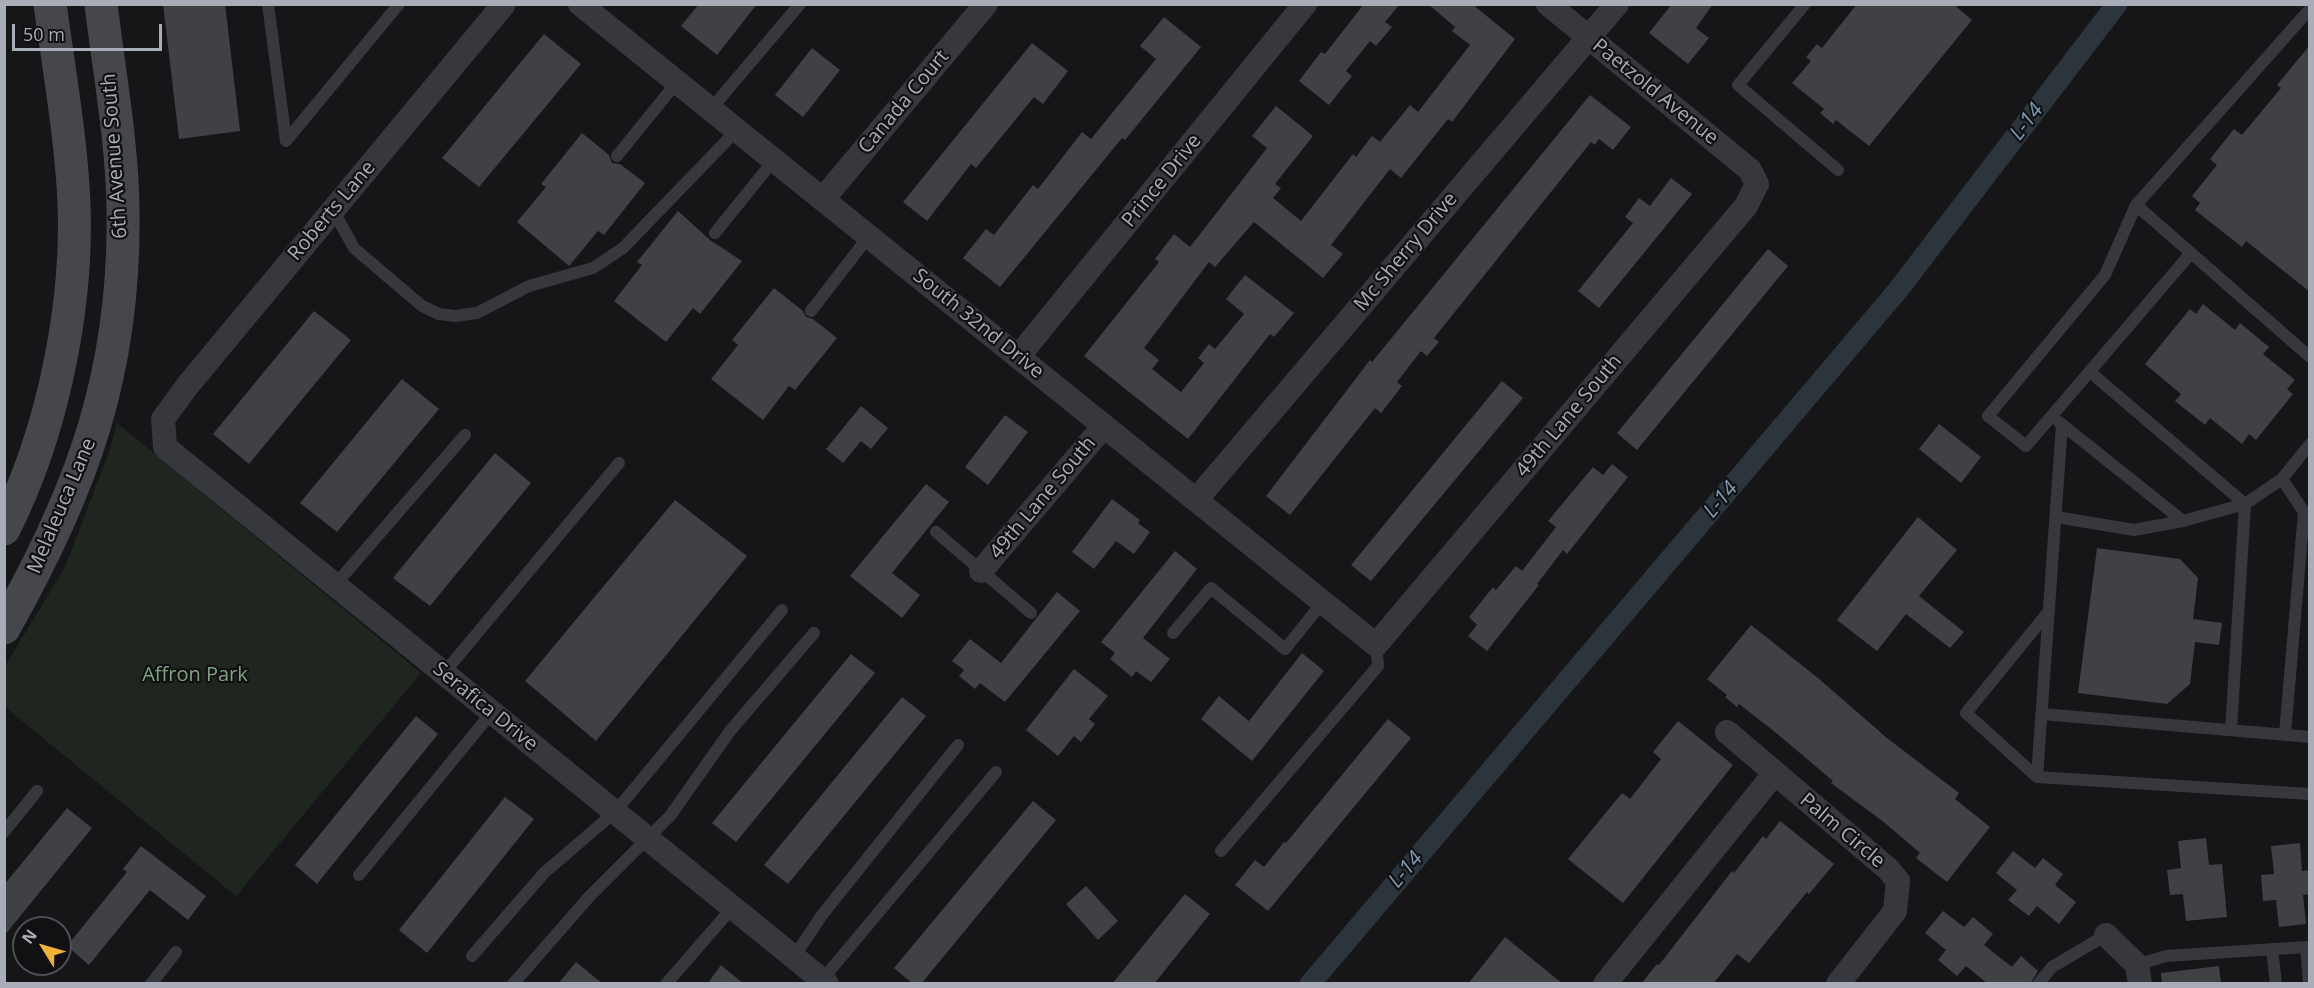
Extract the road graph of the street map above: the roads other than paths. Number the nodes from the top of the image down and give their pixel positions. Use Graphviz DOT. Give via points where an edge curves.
graph roads {
  1 [pos="50,4"];
  2 [pos="100,4"];
  3 [pos="268,4"];
  4 [pos="399,4"];
  5 [pos="504,4"];
  6 [pos="580,4"];
  7 [pos="800,4"];
  8 [pos="986,4"];
  9 [pos="1305,4"];
  10 [pos="1548,4"];
  11 [pos="1617,4"];
  12 [pos="1805,4"];
  13 [pos="2310,9"];
  14 [pos="1588,37"];
  15 [pos="677,82"];
  16 [pos="711,109"];
  17 [pos="737,130"];
  18 [pos="617,156"];
  19 [pos="774,160"];
  20 [pos="1838,170"];
  21 [pos="1757,184"];
  22 [pos="823,199"];
  23 [pos="2136,205"];
  24 [pos="333,210"];
  25 [pos="715,233"];
  26 [pos="869,236"];
  27 [pos="2191,253"];
  28 [pos="811,311"];
  29 [pos="1018,357"];
  30 [pos="2310,357"];
  31 [pos="2090,372"];
  32 [pos="107,380"];
  33 [pos="2052,416"];
  34 [pos="163,420"];
  35 [pos="2062,424"];
  36 [pos="1104,426"];
  37 [pos="465,435"];
  38 [pos="2310,444"];
  39 [pos="619,463"];
  40 [pos="2282,479"];
  41 [pos="1196,500"];
  42 [pos="2245,504"];
  43 [pos="2307,511"];
  44 [pos="2056,518"];
  45 [pos="2183,521"];
  46 [pos="4,529"];
  47 [pos="936,532"];
  48 [pos="2305,557"];
  49 [pos="981,571"];
  50 [pos="335,585"];
  51 [pos="1323,602"];
  52 [pos="782,610"];
  53 [pos="2049,611"];
  54 [pos="1031,613"];
  55 [pos="4,628"];
  56 [pos="814,633"];
  57 [pos="1173,633"];
  58 [pos="1376,645"];
  59 [pos="444,673"];
  60 [pos="492,712"];
  61 [pos="2042,714"];
  62 [pos="2231,730"];
  63 [pos="1727,732"];
  64 [pos="2285,734"];
  65 [pos="2310,736"];
  66 [pos="958,745"];
  67 [pos="996,772"];
  68 [pos="1774,774"];
  69 [pos="2037,777"];
  70 [pos="37,791"];
  71 [pos="2310,794"];
  72 [pos="615,812"];
  73 [pos="4,832"];
  74 [pos="648,839"];
  75 [pos="1221,851"];
  76 [pos="358,876"];
  77 [pos="733,907"];
  78 [pos="2106,935"];
  79 [pos="2272,949"];
  80 [pos="176,951"];
  81 [pos="471,956"];
  82 [pos="794,957"];
  83 [pos="2139,974"];
  84 [pos="825,982"];
  85 [pos="151,984"];
  86 [pos="513,984"];
  87 [pos="666,984"];
  88 [pos="1605,984"];
  89 [pos="1838,984"];
  90 [pos="2038,984"];
  91 [pos="2276,984"];
  92 [pos="2309,984"];
  1 -- 46 [label="street" via="74,204 69,309 60,363 31,466"];
  2 -- 32 [label="street, 6th Avenue South" via="119,145 123,207 117,323"];
  3 -- 4 [label="lane" via="286,141"];
  5 -- 24 [label="street, Roberts Lane"];
  6 -- 15 [label="street, South 32nd Drive"];
  7 -- 16 [label="lane"];
  8 -- 22 [label="street, Canada Court"];
  9 -- 29 [label="street, Prince Drive"];
  10 -- 14 [label="street, Paetzold Avenue"];
  11 -- 14 [label="street, Mc Sherry Drive"];
  12 -- 20 [label="lane" via="1738,85"];
  13 -- 23 [label="lane"];
  14 -- 21 [label="street, Paetzold Avenue" via="1750,170"];
  14 -- 41 [label="street, Mc Sherry Drive"];
  15 -- 16 [label="street, South 32nd Drive"];
  15 -- 18 [label="lane"];
  16 -- 17 [label="street, South 32nd Drive"];
  17 -- 19 [label="street, South 32nd Drive"];
  17 -- 24 [label="lane" via="622,248 593,268 529,286 477,313 447,315 422,306 354,248"];
  19 -- 22 [label="street, South 32nd Drive"];
  19 -- 25 [label="lane"];
  21 -- 58 [label="street, 49th Lane South" via="1746,207"];
  22 -- 26 [label="street, South 32nd Drive"];
  23 -- 27 [label="lane"];
  23 -- 33 [label="lane" via="2104,274 1988,416 2026,446"];
  24 -- 34 [label="street, Roberts Lane"];
  26 -- 28 [label="lane"];
  26 -- 29 [label="street, South 32nd Drive"];
  27 -- 30 [label="lane"];
  27 -- 31 [label="lane"];
  29 -- 36 [label="street, South 32nd Drive"];
  31 -- 33 [label="lane"];
  31 -- 42 [label="lane"];
  32 -- 55 [label="street, Melaleuca Lane" via="79,477 56,531"];
  33 -- 35 [label="lane"];
  34 -- 50 [label="street, Serafica Drive" via="165,447"];
  35 -- 44 [label="lane"];
  35 -- 45 [label="lane"];
  36 -- 41 [label="street, South 32nd Drive"];
  36 -- 49 [label="street, 49th Lane South"];
  37 -- 50 [label="lane"];
  38 -- 40 [label="lane"];
  39 -- 59 [label="lane"];
  40 -- 42 [label="lane"];
  40 -- 43 [label="lane"];
  41 -- 51 [label="street, South 32nd Drive"];
  42 -- 45 [label="lane"];
  42 -- 62 [label="lane"];
  43 -- 48 [label="lane"];
  44 -- 45 [label="lane" via="2134,530"];
  44 -- 53 [label="lane"];
  47 -- 49 [label="lane"];
  48 -- 64 [label="lane"];
  49 -- 54 [label="lane"];
  50 -- 59 [label="street, Serafica Drive"];
  51 -- 57 [label="lane" via="1285,648 1211,588"];
  51 -- 58 [label="street, South 32nd Drive"];
  52 -- 72 [label="lane"];
  53 -- 61 [label="lane"];
  53 -- 69 [label="lane" via="1966,713"];
  56 -- 74 [label="lane" via="730,731 670,816"];
  58 -- 75 [label="lane" via="1378,666"];
  59 -- 60 [label="street, Serafica Drive"];
  60 -- 72 [label="street, Serafica Drive"];
  60 -- 76 [label="lane"];
  61 -- 62 [label="lane"];
  61 -- 69 [label="lane"];
  62 -- 64 [label="lane"];
  63 -- 68 [label="street, Palm Circle"];
  64 -- 65 [label="lane"];
  66 -- 82 [label="lane" via="822,915"];
  67 -- 84 [label="lane"];
  68 -- 88 [label="street"];
  68 -- 89 [label="street, Palm Circle" via="1898,881 1895,911"];
  69 -- 71 [label="lane"];
  70 -- 73 [label="lane"];
  72 -- 74 [label="street, Serafica Drive"];
  72 -- 81 [label="lane" via="544,873"];
  74 -- 77 [label="street, Serafica Drive"];
  74 -- 86 [label="lane" via="588,898"];
  77 -- 82 [label="street, Serafica Drive"];
  77 -- 87 [label="lane"];
  78 -- 83 [label="street"];
  78 -- 90 [label="lane" via="2052,967"];
  79 -- 83 [label="lane" via="2166,956"];
  79 -- 91 [label="lane"];
  79 -- 92 [label="lane" via="2306,947"];
  80 -- 85 [label="lane"];
  82 -- 84 [label="street, Serafica Drive"];
}
